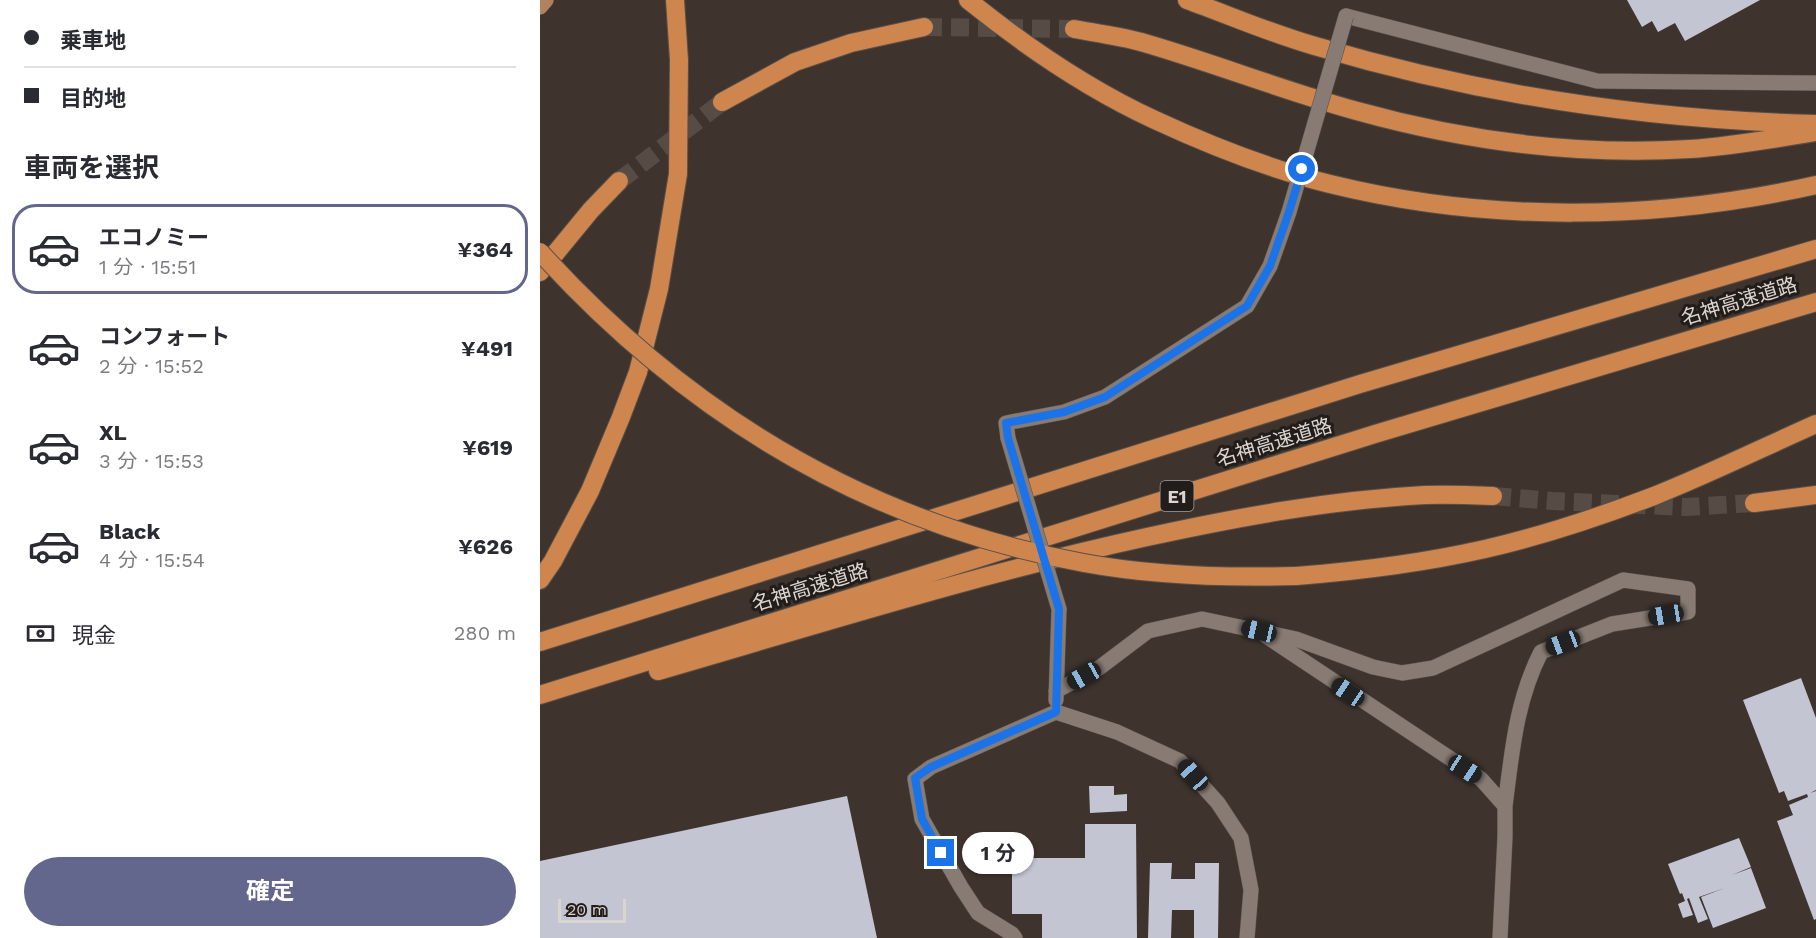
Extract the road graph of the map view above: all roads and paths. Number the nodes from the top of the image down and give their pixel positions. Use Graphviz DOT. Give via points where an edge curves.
graph roads {
  1 [pos="546,0"];
  2 [pos="675,0"];
  3 [pos="968,0"];
  4 [pos="1187,0"];
  5 [pos="540,7"];
  6 [pos="924,27"];
  7 [pos="1074,29"];
  8 [pos="1816,83"];
  9 [pos="722,102"];
  10 [pos="1816,124"];
  11 [pos="1816,132"];
  12 [pos="619,181"];
  13 [pos="1816,185"];
  14 [pos="1816,249"];
  15 [pos="540,252"];
  16 [pos="540,272"];
  17 [pos="1816,302"];
  18 [pos="1816,424"];
  19 [pos="1816,436"];
  20 [pos="1710,472"];
  21 [pos="1816,495"];
  22 [pos="1493,496"];
  23 [pos="1754,503"];
  24 [pos="540,580"];
  25 [pos="1259,631"];
  26 [pos="540,642"];
  27 [pos="1056,692"];
  28 [pos="540,695"];
  29 [pos="540,704"];
  30 [pos="1056,712"];
  31 [pos="1504,806"];
  32 [pos="1015,938"];
  33 [pos="1246,938"];
  34 [pos="1500,938"];
  1 -- 5 [label="main road"];
  2 -- 24 [label="highway" via="678,174 659,289 638,372 624,408 590,491"];
  3 -- 13 [label="highway" via="1058,65 1153,119 1269,166 1339,186 1441,205 1517,212 1602,213 1687,206"];
  4 -- 10 [label="highway" via="1312,46 1464,84 1608,108"];
  6 -- 9 [label="highway" via="851,43 795,62"];
  7 -- 11 [label="highway" via="1139,41 1357,111 1494,140 1550,147 1652,150 1734,145"];
  8 -- 27 [label="street, bridge" via="1597,81 1346,16 1289,212 1270,266 1247,306 1105,397 1064,412 1006,423 1059,609"];
  12 -- 16 [label="highway"];
  14 -- 26 [label="highway, 名神高速道路" via="1360,384"];
  15 -- 20 [label="highway, bridge" via="576,292 678,382 790,457 845,486 965,534 1085,563 1204,576 1296,576 1384,567 1486,549 1537,535 1596,517"];
  17 -- 28 [label="highway, 名神高速道路 / E1" via="1375,434"];
  18 -- 20 [label="highway"];
  19 -- 20 [label="highway"];
  21 -- 23 [label="highway"];
  22 -- 29 [label="highway" via="1426,495 1274,512 1083,551 926,592"];
  25 -- 27 [label="street" via="1202,619 1148,631 1099,668"];
  25 -- 31 [label="street" via="1481,779"];
  25 -- 31 [label="street" via="1402,673 1433,668 1623,580 1688,589 1688,612 1612,624 1541,652 1521,703"];
  27 -- 30 [label="street"];
  30 -- 32 [label="street" via="931,767 915,778 922,819 961,887 978,913"];
  30 -- 33 [label="street" via="1117,732 1180,762 1218,803 1241,838 1251,890"];
  31 -- 34 [label="street"];
}
